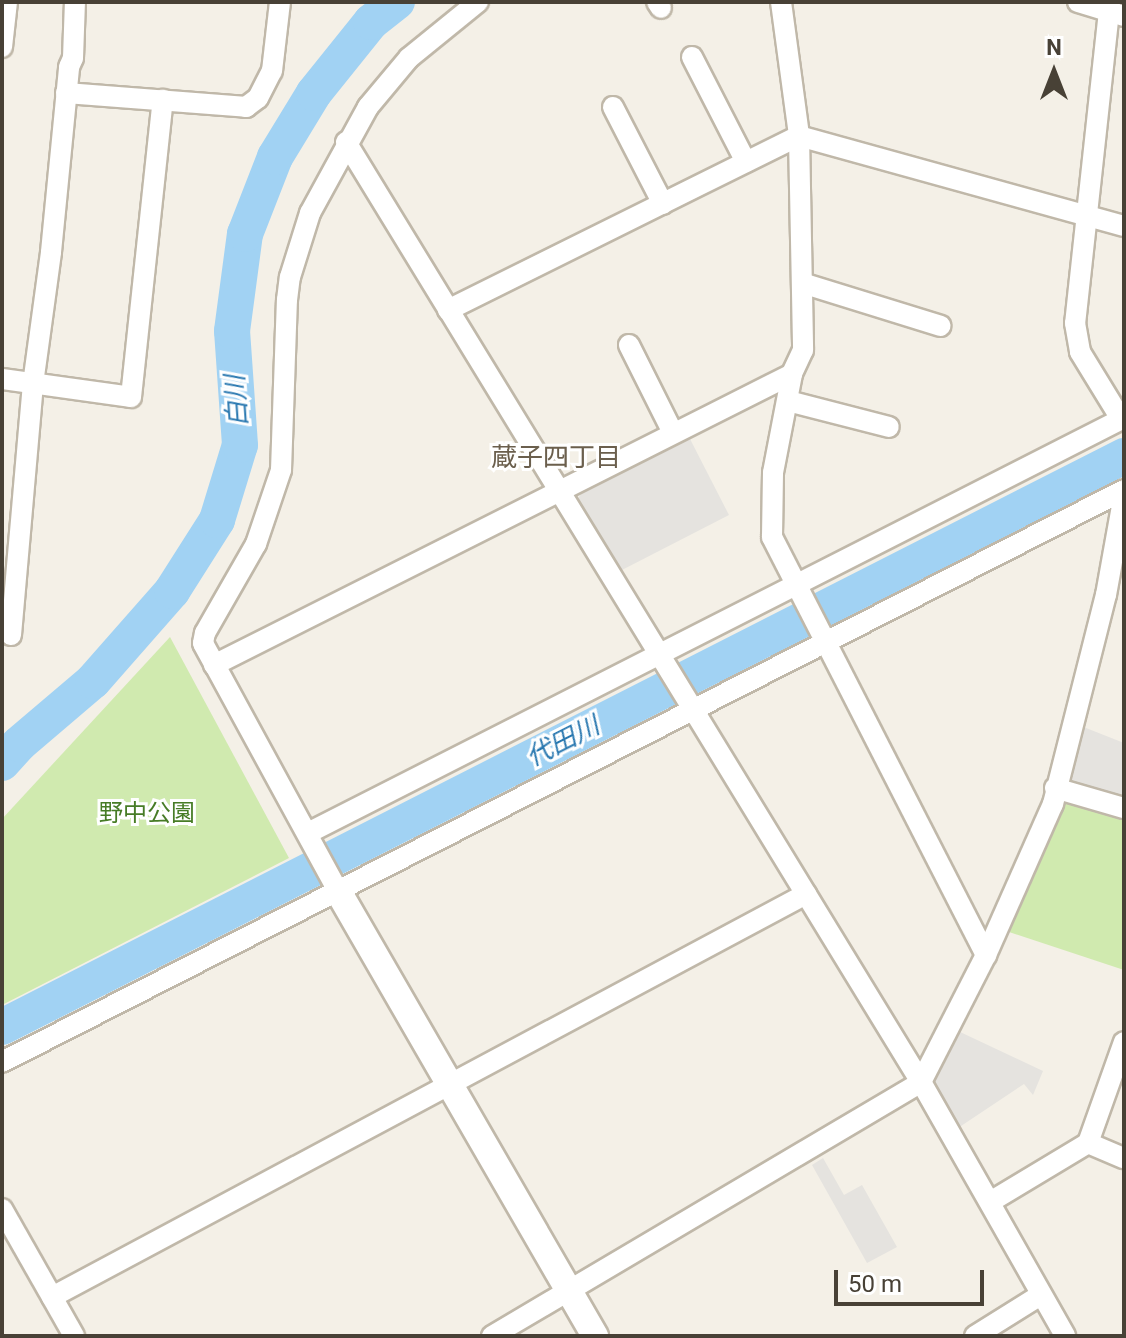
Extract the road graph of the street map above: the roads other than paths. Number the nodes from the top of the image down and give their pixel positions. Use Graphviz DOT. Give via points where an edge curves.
graph roads {
  1 [pos="75,2"];
  2 [pos="280,2"];
  3 [pos="478,2"];
  4 [pos="781,2"];
  5 [pos="1078,2"];
  6 [pos="5,7"];
  7 [pos="1115,10"];
  8 [pos="2,47"];
  9 [pos="692,57"];
  10 [pos="66,93"];
  11 [pos="163,100"];
  12 [pos="613,107"];
  13 [pos="799,136"];
  14 [pos="346,142"];
  15 [pos="746,162"];
  16 [pos="663,204"];
  17 [pos="1085,215"];
  18 [pos="1124,226"];
  19 [pos="802,283"];
  20 [pos="448,310"];
  21 [pos="941,326"];
  22 [pos="629,345"];
  23 [pos="792,374"];
  24 [pos="2,379"];
  25 [pos="33,384"];
  26 [pos="788,401"];
  27 [pos="1123,419"];
  28 [pos="889,427"];
  29 [pos="673,433"];
  30 [pos="559,488"];
  31 [pos="1124,493"];
  32 [pos="799,589"];
  33 [pos="11,635"];
  34 [pos="824,636"];
  35 [pos="661,660"];
  36 [pos="214,665"];
  37 [pos="689,708"];
  38 [pos="1055,788"];
  39 [pos="1124,808"];
  40 [pos="312,839"];
  41 [pos="336,885"];
  42 [pos="806,894"];
  43 [pos="986,955"];
  44 [pos="1124,1042"];
  45 [pos="2,1062"];
  46 [pos="450,1082"];
  47 [pos="921,1082"];
  48 [pos="1088,1143"];
  49 [pos="1124,1158"];
  50 [pos="990,1202"];
  51 [pos="2,1209"];
  52 [pos="568,1292"];
  53 [pos="1039,1296"];
  54 [pos="52,1297"];
  55 [pos="74,1336"];
  56 [pos="492,1336"];
  57 [pos="595,1336"];
  58 [pos="975,1336"];
  59 [pos="1065,1336"];
  1 -- 10 [label="street"];
  2 -- 11 [label="street" via="272,71 258,98 246,107"];
  3 -- 14 [label="street" via="409,58"];
  4 -- 13 [label="street"];
  5 -- 7 [label="street"];
  6 -- 8 [label="street"];
  7 -- 17 [label="street"];
  9 -- 15 [label="street"];
  10 -- 11 [label="street"];
  10 -- 25 [label="street"];
  11 -- 25 [label="street" via="131,397"];
  12 -- 16 [label="street"];
  13 -- 15 [label="street"];
  13 -- 17 [label="street"];
  13 -- 19 [label="street"];
  14 -- 20 [label="street"];
  14 -- 36 [label="street" via="310,213 290,277 281,470 256,544 205,633 203,643"];
  15 -- 16 [label="street"];
  16 -- 20 [label="street"];
  17 -- 18 [label="street"];
  17 -- 27 [label="street" via="1075,323 1080,352"];
  19 -- 21 [label="street"];
  19 -- 23 [label="street" via="803,350"];
  20 -- 30 [label="street"];
  22 -- 29 [label="street"];
  23 -- 26 [label="street"];
  23 -- 29 [label="street"];
  24 -- 25 [label="street"];
  25 -- 33 [label="street"];
  26 -- 28 [label="street"];
  26 -- 32 [label="street" via="773,473 772,537"];
  27 -- 32 [label="street"];
  29 -- 30 [label="street"];
  30 -- 35 [label="street"];
  30 -- 36 [label="street"];
  31 -- 34 [label="street"];
  31 -- 38 [label="street" via="1106,595"];
  32 -- 34 [label="street"];
  32 -- 35 [label="street"];
  34 -- 37 [label="street"];
  34 -- 43 [label="street"];
  35 -- 37 [label="street"];
  35 -- 40 [label="street"];
  36 -- 40 [label="street"];
  37 -- 41 [label="street"];
  37 -- 42 [label="street"];
  38 -- 39 [label="street"];
  38 -- 43 [label="street" via="1053,804"];
  40 -- 41 [label="street"];
  41 -- 45 [label="street"];
  41 -- 46 [label="street"];
  42 -- 46 [label="street"];
  42 -- 47 [label="street"];
  43 -- 47 [label="street"];
  44 -- 48 [label="street"];
  46 -- 52 [label="street"];
  46 -- 54 [label="street"];
  47 -- 50 [label="street"];
  47 -- 52 [label="street"];
  48 -- 49 [label="street"];
  48 -- 50 [label="street"];
  50 -- 53 [label="street"];
  51 -- 54 [label="street"];
  52 -- 56 [label="street"];
  52 -- 57 [label="street"];
  53 -- 58 [label="street"];
  53 -- 59 [label="street"];
  54 -- 55 [label="street"];
}
